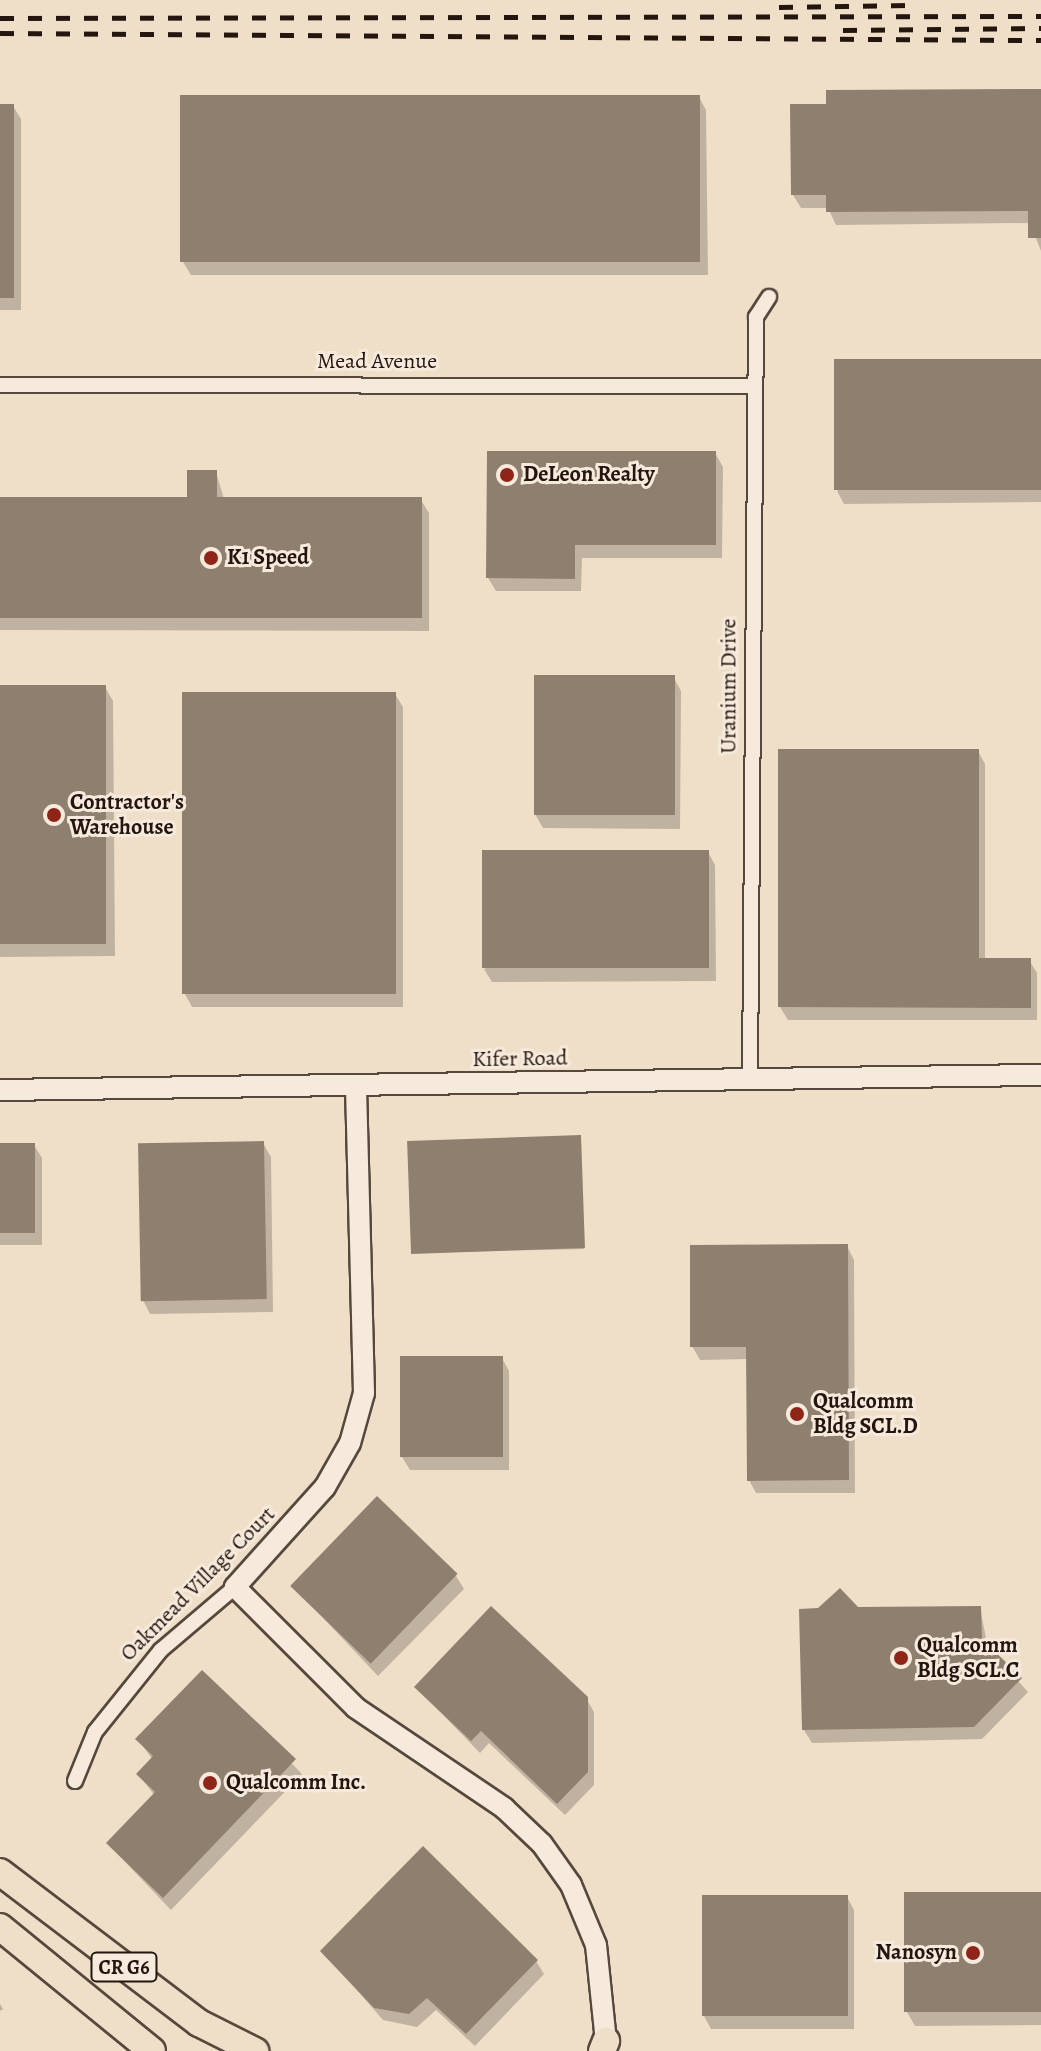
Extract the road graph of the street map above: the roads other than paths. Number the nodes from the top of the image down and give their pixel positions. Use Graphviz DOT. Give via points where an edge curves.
graph roads {
  1 [pos="769,297"];
  2 [pos="0,385"];
  3 [pos="754,386"];
  4 [pos="1041,1075"];
  5 [pos="750,1078"];
  6 [pos="356,1087"];
  7 [pos="0,1090"];
  8 [pos="235,1587"];
  9 [pos="75,1781"];
  10 [pos="0,1872"];
  11 [pos="0,1927"];
  12 [pos="606,2048"];
  13 [pos="152,2051"];
  14 [pos="255,2051"];
  1 -- 3 [label="street, Uranium Drive" via="756,317"];
  2 -- 3 [label="street, Mead Avenue"];
  3 -- 5 [label="street, Uranium Drive"];
  4 -- 5 [label="street, Kifer Road"];
  5 -- 6 [label="street, Kifer Road"];
  6 -- 7 [label="street, Kifer Road"];
  6 -- 8 [label="street, Oakmead Village Court" via="364,1393 350,1443 325,1487"];
  8 -- 9 [label="street, Oakmead Village Court" via="161,1650 95,1732"];
  8 -- 12 [label="street" via="356,1708 504,1808 542,1844 571,1885 596,1945"];
  10 -- 14 [label="highway, CR G6" via="199,2023"];
  11 -- 13 [label="highway, CR G6"];
}
